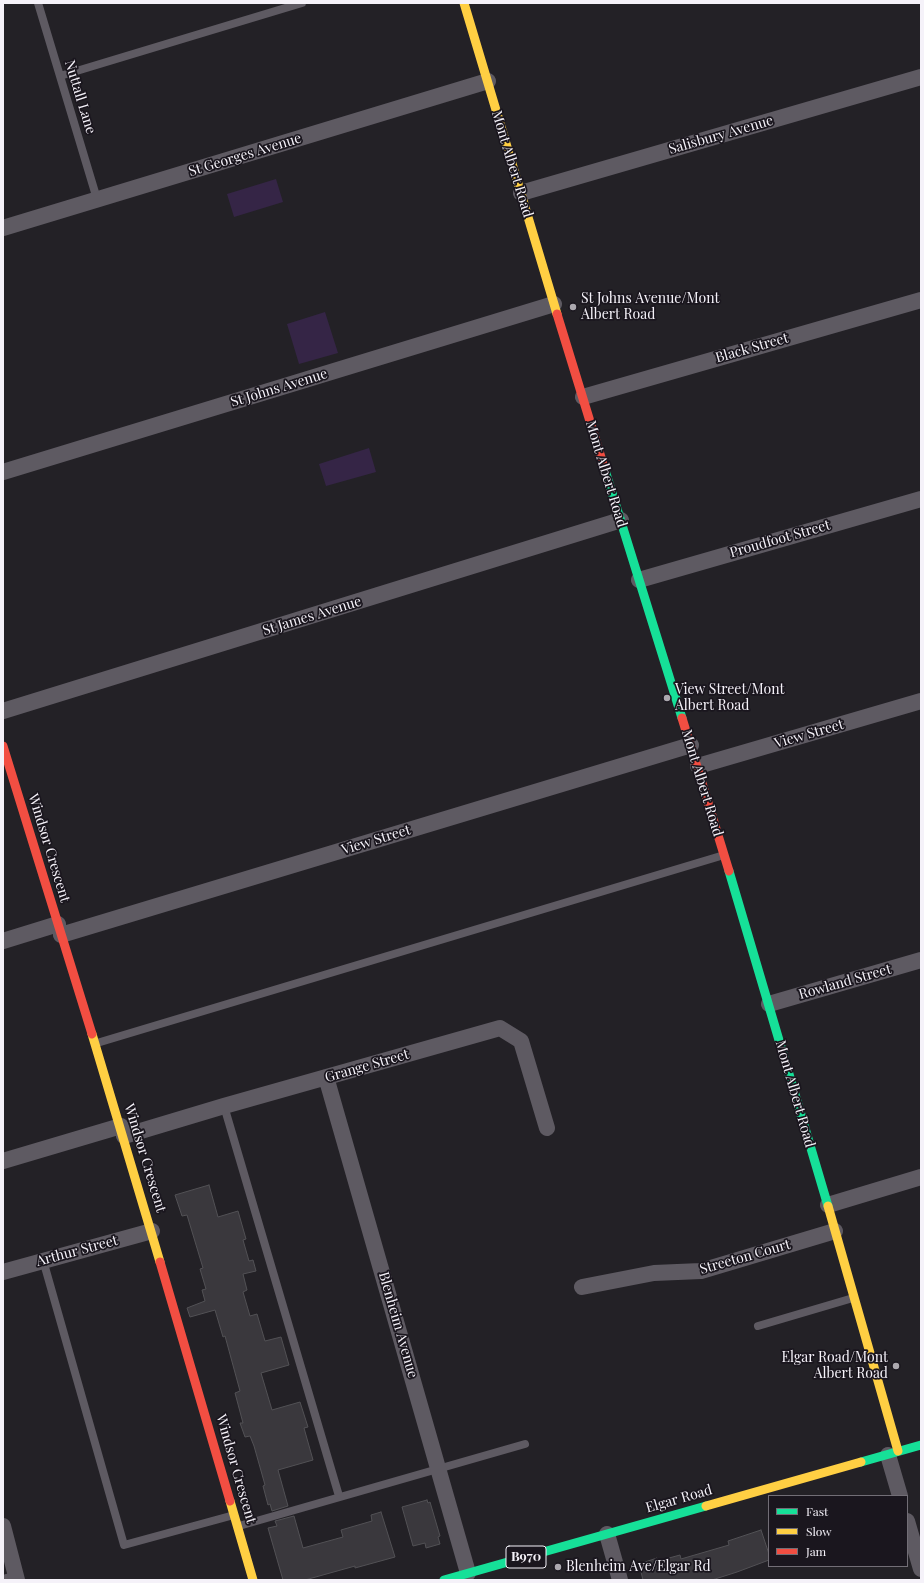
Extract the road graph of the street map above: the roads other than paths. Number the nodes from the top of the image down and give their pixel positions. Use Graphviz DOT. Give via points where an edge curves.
graph roads {
  1 [pos="38,3"];
  2 [pos="302,3"];
  3 [pos="464,3"];
  4 [pos="60,76"];
  5 [pos="921,77"];
  6 [pos="488,81"];
  7 [pos="521,193"];
  8 [pos="97,199"];
  9 [pos="3,228"];
  10 [pos="921,300"];
  11 [pos="554,304"];
  12 [pos="583,396"];
  13 [pos="3,472"];
  14 [pos="921,499"];
  15 [pos="621,520"];
  16 [pos="639,580"];
  17 [pos="921,701"];
  18 [pos="3,711"];
  19 [pos="691,745"];
  20 [pos="3,746"];
  21 [pos="698,766"];
  22 [pos="724,855"];
  23 [pos="59,929"];
  24 [pos="3,941"];
  25 [pos="921,960"];
  26 [pos="769,1004"];
  27 [pos="95,1043"];
  28 [pos="326,1077"];
  29 [pos="224,1106"];
  30 [pos="547,1128"];
  31 [pos="122,1131"];
  32 [pos="3,1161"];
  33 [pos="921,1177"];
  34 [pos="828,1205"];
  35 [pos="152,1231"];
  36 [pos="835,1231"];
  37 [pos="43,1260"];
  38 [pos="3,1272"];
  39 [pos="582,1287"];
  40 [pos="854,1297"];
  41 [pos="758,1326"];
  42 [pos="524,1444"];
  43 [pos="921,1445"];
  44 [pos="893,1453"];
  45 [pos="439,1469"];
  46 [pos="900,1495"];
  47 [pos="339,1496"];
  48 [pos="234,1515"];
  49 [pos="908,1524"];
  50 [pos="3,1526"];
  51 [pos="238,1526"];
  52 [pos="607,1534"];
  53 [pos="921,1569"];
  54 [pos="468,1573"];
  55 [pos="12,1578"];
  56 [pos="253,1580"];
  57 [pos="444,1580"];
  58 [pos="620,1580"];
  1 -- 4 [label="lane, Nuttall Lane"];
  2 -- 4 [label="lane"];
  3 -- 6 [label="main road, Mont Albert Road"];
  4 -- 8 [label="lane, Nuttall Lane"];
  5 -- 7 [label="street, Salisbury Avenue"];
  6 -- 7 [label="main road, Mont Albert Road"];
  6 -- 8 [label="street, St Georges Avenue"];
  7 -- 11 [label="main road, Mont Albert Road"];
  8 -- 9 [label="street, St Georges Avenue"];
  10 -- 12 [label="street, Black Street"];
  11 -- 12 [label="main road, Mont Albert Road"];
  11 -- 13 [label="street, St Johns Avenue"];
  12 -- 15 [label="main road, Mont Albert Road"];
  14 -- 16 [label="street, Proudfoot Street"];
  15 -- 16 [label="main road, Mont Albert Road"];
  15 -- 18 [label="street, St James Avenue"];
  16 -- 19 [label="main road, Mont Albert Road"];
  17 -- 21 [label="street, View Street"];
  19 -- 21 [label="main road, Mont Albert Road"];
  19 -- 23 [label="street, View Street"];
  20 -- 23 [label="main road, Windsor Crescent"];
  21 -- 22 [label="main road, Mont Albert Road"];
  22 -- 26 [label="main road, Mont Albert Road"];
  22 -- 27 [label="lane"];
  23 -- 24 [label="street, View Street"];
  23 -- 27 [label="main road, Windsor Crescent"];
  25 -- 26 [label="street, Rowland Street"];
  26 -- 34 [label="main road, Mont Albert Road"];
  27 -- 31 [label="main road, Windsor Crescent"];
  28 -- 29 [label="street, Grange Street"];
  28 -- 30 [label="street, Grange Street" via="500,1028 521,1042"];
  28 -- 45 [label="street, Blenheim Avenue"];
  29 -- 31 [label="street, Grange Street"];
  29 -- 47 [label="lane"];
  31 -- 32 [label="street, Grange Street"];
  31 -- 35 [label="main road, Windsor Crescent"];
  33 -- 34 [label="street"];
  34 -- 36 [label="main road, Mont Albert Road"];
  35 -- 37 [label="street, Arthur Street"];
  35 -- 48 [label="main road, Windsor Crescent"];
  36 -- 39 [label="street, Streeton Court" via="701,1272 654,1273"];
  36 -- 40 [label="main road, Mont Albert Road"];
  37 -- 38 [label="street, Arthur Street"];
  37 -- 48 [label="lane" via="124,1545"];
  40 -- 41 [label="lane"];
  40 -- 44 [label="main road, Mont Albert Road"];
  42 -- 45 [label="lane"];
  43 -- 44 [label="main road, Elgar Road / B970"];
  44 -- 46 [label="street, Mont Albert Road"];
  44 -- 52 [label="main road, Elgar Road / B970"];
  45 -- 47 [label="lane"];
  45 -- 54 [label="street, Blenheim Avenue"];
  47 -- 51 [label="lane"];
  48 -- 51 [label="main road, Windsor Crescent"];
  49 -- 53 [label="street"];
  50 -- 55 [label="street"];
  51 -- 56 [label="main road, Windsor Crescent"];
  52 -- 54 [label="main road, Elgar Road / B970"];
  52 -- 58 [label="street"];
  54 -- 57 [label="main road, Elgar Road / B970"];
}
